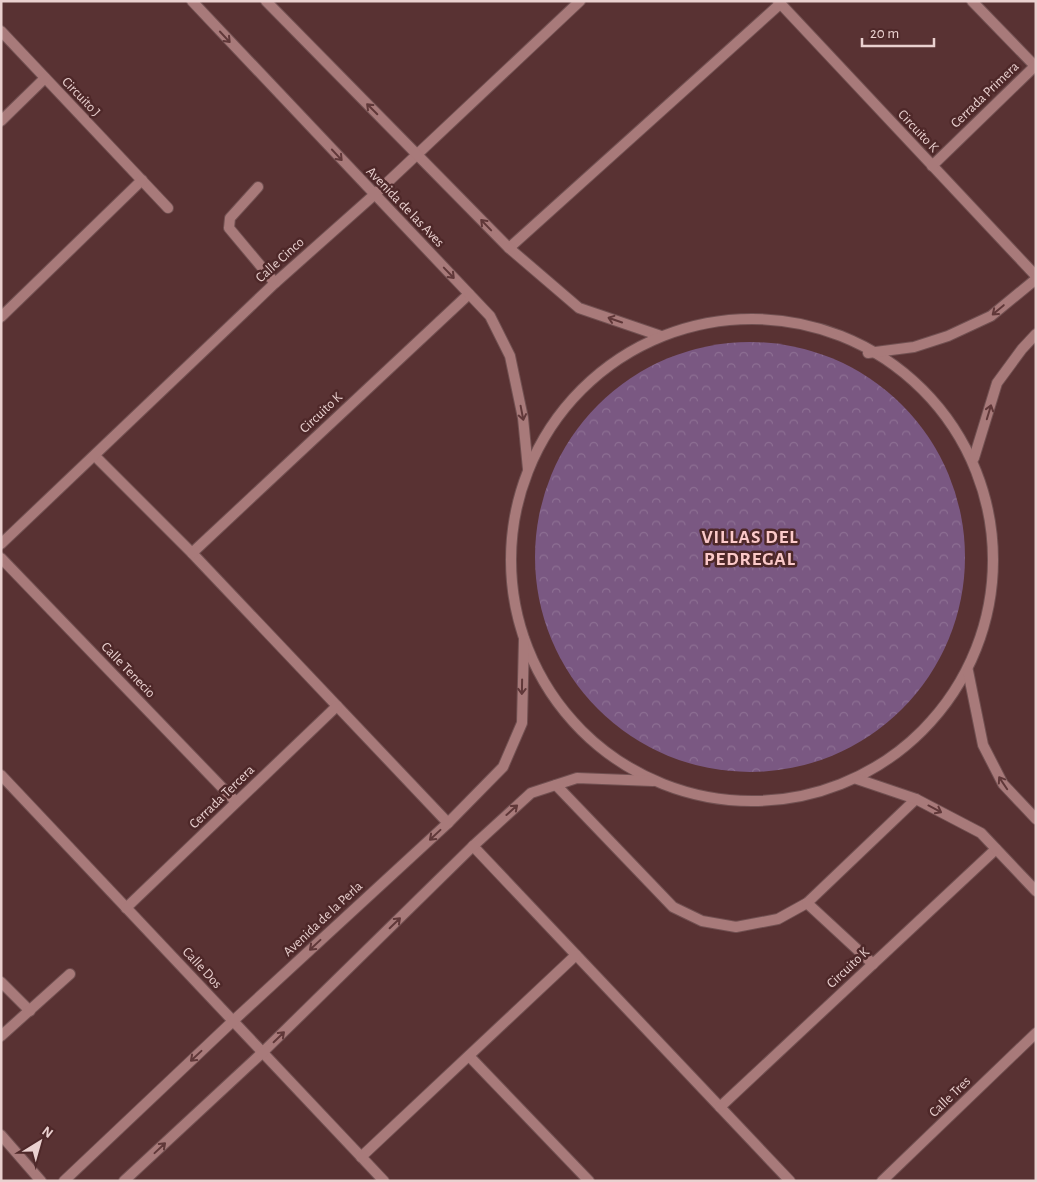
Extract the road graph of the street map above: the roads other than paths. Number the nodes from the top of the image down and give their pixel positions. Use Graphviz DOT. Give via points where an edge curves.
graph roads {
  1 [pos="192,1"];
  2 [pos="266,1"];
  3 [pos="580,1"];
  4 [pos="972,1"];
  5 [pos="779,3"];
  6 [pos="1,31"];
  7 [pos="1035,66"];
  8 [pos="45,78"];
  9 [pos="1,121"];
  10 [pos="416,154"];
  11 [pos="932,166"];
  12 [pos="142,180"];
  13 [pos="258,187"];
  14 [pos="374,194"];
  15 [pos="168,208"];
  16 [pos="509,248"];
  17 [pos="1036,278"];
  18 [pos="274,283"];
  19 [pos="469,294"];
  20 [pos="1,317"];
  21 [pos="1036,334"];
  22 [pos="661,336"];
  23 [pos="868,353"];
  24 [pos="95,456"];
  25 [pos="974,458"];
  26 [pos="528,469"];
  27 [pos="1,544"];
  28 [pos="192,553"];
  29 [pos="1,558"];
  30 [pos="524,638"];
  31 [pos="968,671"];
  32 [pos="336,706"];
  33 [pos="1,775"];
  34 [pos="857,779"];
  35 [pos="654,781"];
  36 [pos="556,785"];
  37 [pos="916,799"];
  38 [pos="236,802"];
  39 [pos="1036,819"];
  40 [pos="448,823"];
  41 [pos="473,846"];
  42 [pos="996,849"];
  43 [pos="1036,891"];
  44 [pos="807,903"];
  45 [pos="126,908"];
  46 [pos="576,956"];
  47 [pos="873,964"];
  48 [pos="70,974"];
  49 [pos="1,982"];
  50 [pos="30,1011"];
  51 [pos="233,1021"];
  52 [pos="1036,1033"];
  53 [pos="1,1036"];
  54 [pos="263,1052"];
  55 [pos="469,1056"];
  56 [pos="720,1107"];
  57 [pos="1,1135"];
  58 [pos="361,1157"];
  59 [pos="41,1181"];
  60 [pos="64,1181"];
  61 [pos="124,1181"];
  62 [pos="384,1181"];
  63 [pos="589,1181"];
  64 [pos="790,1181"];
  65 [pos="882,1181"];
  1 -- 14 [label="street, Avenida de las Aves, one-way"];
  10 -- 2 [label="street, one-way"];
  3 -- 10 [label="street, Calle Cinco"];
  4 -- 7 [label="street"];
  5 -- 11 [label="street, Circuito K"];
  5 -- 16 [label="street, Circuito K"];
  6 -- 8 [label="street, Circuito J"];
  7 -- 11 [label="street, Cerrada Primera"];
  8 -- 9 [label="street"];
  8 -- 12 [label="street, Circuito J"];
  10 -- 14 [label="street, Calle Cinco"];
  16 -- 10 [label="street, one-way"];
  11 -- 17 [label="street, Circuito K"];
  12 -- 15 [label="street, Circuito J"];
  12 -- 20 [label="street"];
  13 -- 18 [label="street" via="230,218 229,228"];
  14 -- 18 [label="street, Calle Cinco"];
  14 -- 19 [label="street, Avenida de las Aves, one-way"];
  22 -- 16 [label="street, one-way" via="579,308"];
  17 -- 23 [label="street, one-way" via="991,316 948,336 914,347"];
  18 -- 24 [label="street, Calle Cinco"];
  19 -- 26 [label="street, Avenida de las Aves, one-way" via="490,316 510,356 523,418"];
  19 -- 28 [label="street, Circuito K"];
  25 -- 21 [label="street, one-way" via="998,382"];
  22 -- 23 [label="street" via="710,322 761,318 812,326"];
  22 -- 26 [label="street" via="605,367 559,413"];
  23 -- 25 [label="street" via="904,373 941,410"];
  24 -- 27 [label="street, Calle Cinco"];
  24 -- 28 [label="street"];
  25 -- 31 [label="street" via="988,506 995,562 988,618"];
  26 -- 30 [label="street" via="512,524 511,582"];
  28 -- 32 [label="street"];
  29 -- 38 [label="street, Calle Tenecio"];
  30 -- 35 [label="street" via="554,697 566,711 598,746"];
  30 -- 40 [label="street, Avenida de la Perla, one-way" via="522,723 503,767"];
  31 -- 34 [label="street" via="922,734"];
  39 -- 31 [label="street, one-way" via="1003,784 983,745"];
  32 -- 38 [label="street, Cerrada Tercera"];
  32 -- 40 [label="street"];
  33 -- 45 [label="street, Calle Dos"];
  34 -- 35 [label="street" via="791,799 741,800 721,800"];
  34 -- 37 [label="street"];
  35 -- 36 [label="street" via="577,778"];
  41 -- 36 [label="street, one-way" via="531,793"];
  36 -- 44 [label="street" via="673,907 702,921 736,927 778,919"];
  37 -- 42 [label="street, one-way" via="981,833"];
  37 -- 44 [label="street"];
  38 -- 45 [label="street, Cerrada Tercera"];
  40 -- 51 [label="street, Avenida de la Perla, one-way"];
  41 -- 46 [label="street"];
  54 -- 41 [label="street, one-way"];
  42 -- 43 [label="street"];
  42 -- 47 [label="street, Circuito K"];
  44 -- 47 [label="street"];
  45 -- 51 [label="street, Calle Dos"];
  46 -- 55 [label="street"];
  46 -- 56 [label="street"];
  47 -- 56 [label="street, Circuito K"];
  48 -- 50 [label="street"];
  49 -- 50 [label="street"];
  50 -- 53 [label="street"];
  51 -- 54 [label="street, Calle Dos"];
  51 -- 60 [label="street, Avenida de la Perla, one-way"];
  52 -- 65 [label="street, Calle Tres"];
  54 -- 58 [label="street, Calle Dos"];
  61 -- 54 [label="street, one-way"];
  55 -- 58 [label="street"];
  55 -- 63 [label="street"];
  56 -- 64 [label="street"];
  57 -- 59 [label="street"];
  58 -- 62 [label="street, Calle Dos"];
}
